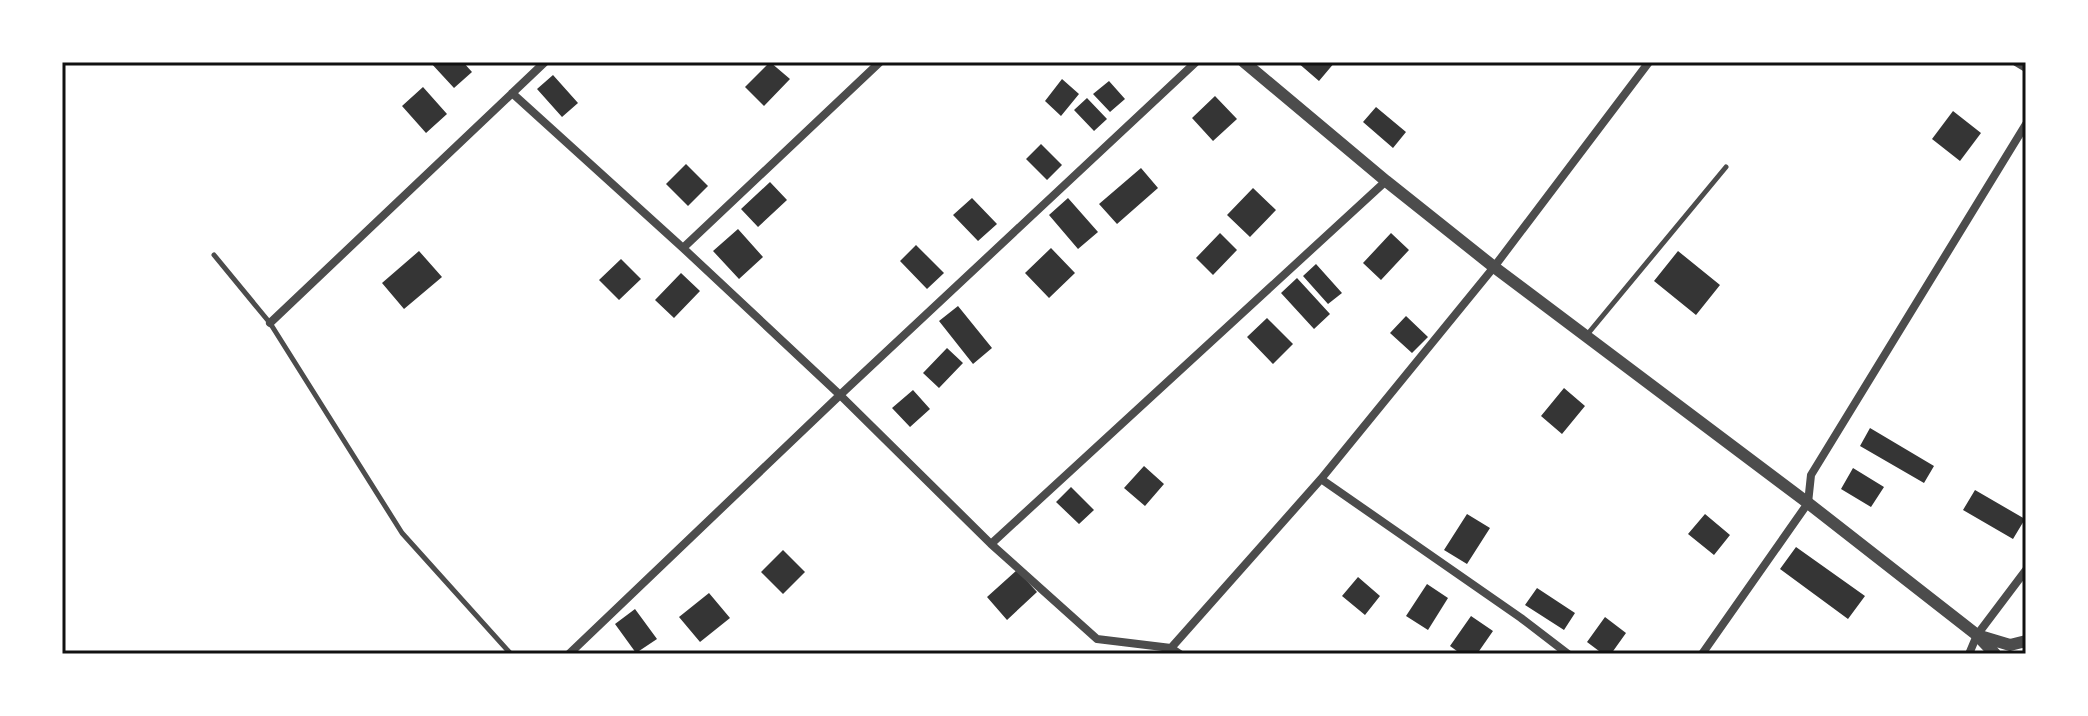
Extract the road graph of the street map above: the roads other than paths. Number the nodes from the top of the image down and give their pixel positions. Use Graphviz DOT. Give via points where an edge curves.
graph roads {
  1 [pos="545,62"];
  2 [pos="880,62"];
  3 [pos="1196,62"];
  4 [pos="1244,62"];
  5 [pos="1649,62"];
  6 [pos="2016,62"];
  7 [pos="2026,68"];
  8 [pos="512,93"];
  9 [pos="2026,124"];
  10 [pos="1726,167"];
  11 [pos="1386,181"];
  12 [pos="683,248"];
  13 [pos="214,255"];
  14 [pos="1494,267"];
  15 [pos="270,323"];
  16 [pos="1586,336"];
  17 [pos="840,395"];
  18 [pos="1321,479"];
  19 [pos="1808,503"];
  20 [pos="991,544"];
  21 [pos="2026,570"];
  22 [pos="1977,635"];
  23 [pos="2026,641"];
  24 [pos="1175,651"];
  25 [pos="511,654"];
  26 [pos="569,654"];
  27 [pos="1568,654"];
  28 [pos="1702,654"];
  29 [pos="1969,654"];
  30 [pos="1995,654"];
  1 -- 8 [label="street"];
  2 -- 12 [label="street"];
  3 -- 17 [label="street"];
  4 -- 11 [label="street"];
  5 -- 14 [label="street"];
  6 -- 7 [label="street"];
  8 -- 12 [label="street"];
  8 -- 15 [label="street"];
  9 -- 19 [label="street" via="1811,475"];
  10 -- 16 [label="lane"];
  11 -- 14 [label="street"];
  11 -- 20 [label="street"];
  12 -- 17 [label="street"];
  13 -- 15 [label="lane"];
  14 -- 16 [label="street"];
  14 -- 18 [label="street"];
  15 -- 25 [label="lane" via="402,533"];
  16 -- 19 [label="street"];
  17 -- 20 [label="street"];
  17 -- 26 [label="street"];
  18 -- 24 [label="street"];
  18 -- 27 [label="street"];
  19 -- 22 [label="street"];
  19 -- 28 [label="street"];
  20 -- 24 [label="street" via="1097,639"];
  21 -- 22 [label="street"];
  22 -- 23 [label="street" via="2010,645"];
  22 -- 29 [label="street"];
  22 -- 30 [label="street"];
}
